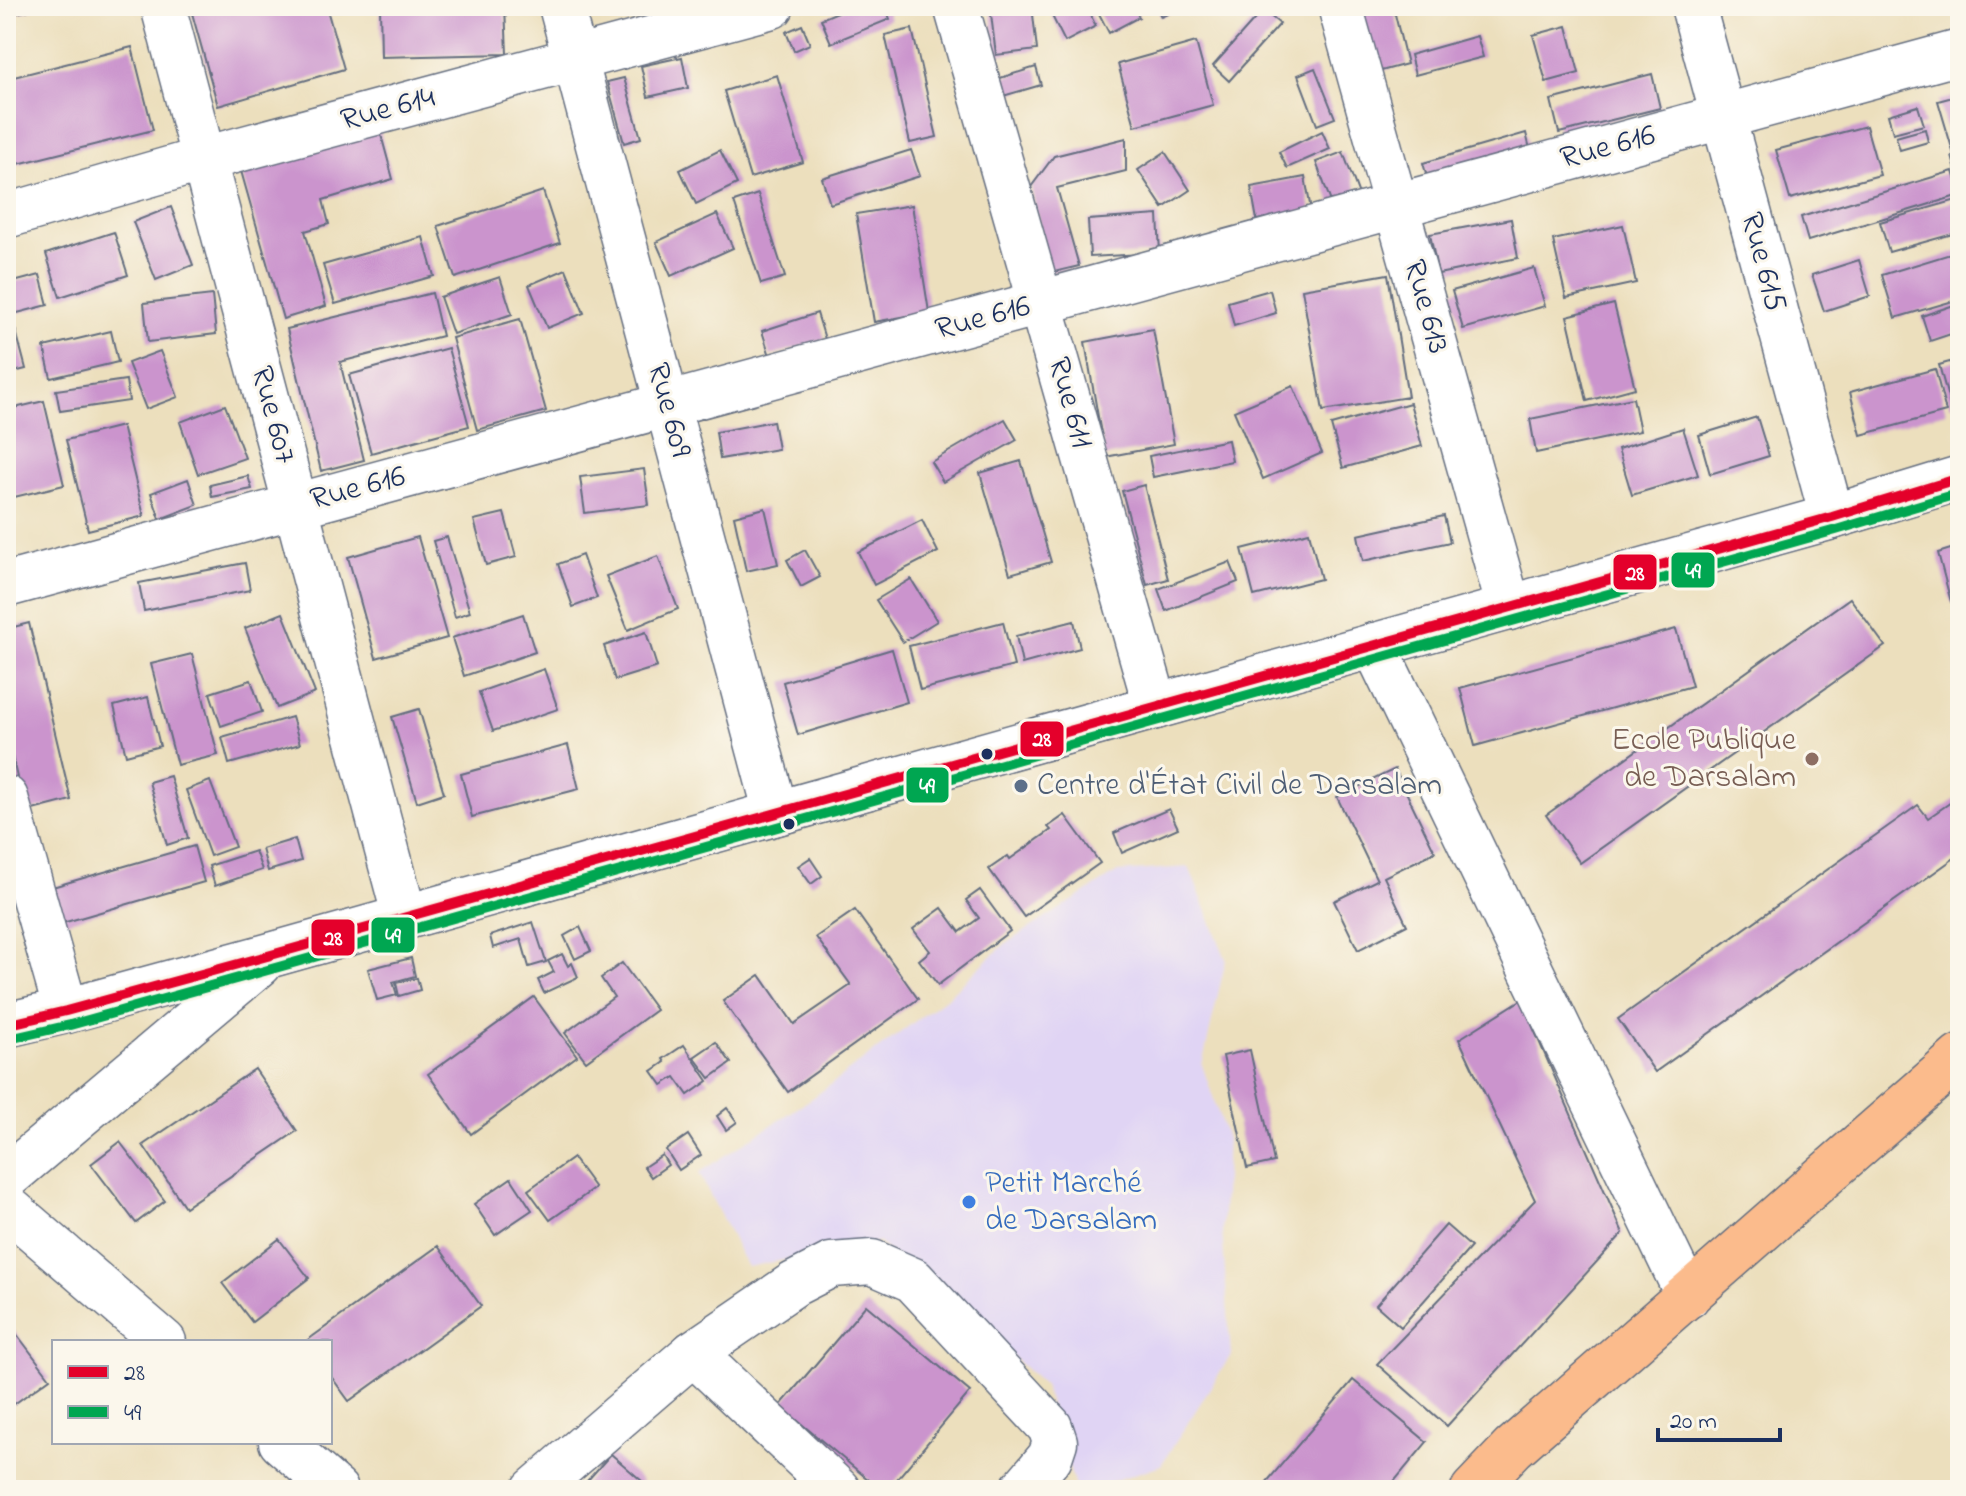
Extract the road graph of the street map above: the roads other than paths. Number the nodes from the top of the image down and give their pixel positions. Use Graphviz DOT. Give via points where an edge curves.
graph roads {
  1 [pos="163,6"];
  2 [pos="561,6"];
  3 [pos="772,6"];
  4 [pos="956,6"];
  5 [pos="1340,6"];
  6 [pos="1693,6"];
  7 [pos="1960,52"];
  8 [pos="575,60"];
  9 [pos="1723,117"];
  10 [pos="204,159"];
  11 [pos="1397,206"];
  12 [pos="6,216"];
  13 [pos="1041,303"];
  14 [pos="667,405"];
  15 [pos="1960,478"];
  16 [pos="296,506"];
  17 [pos="1832,517"];
  18 [pos="6,585"];
  19 [pos="1509,608"];
  20 [pos="1374,645"];
  21 [pos="1156,707"];
  22 [pos="6,798"];
  23 [pos="776,813"];
  24 [pos="405,918"];
  25 [pos="271,955"];
  26 [pos="66,1011"];
  27 [pos="6,1025"];
  28 [pos="1960,1057"];
  29 [pos="6,1178"];
  30 [pos="6,1206"];
  31 [pos="1688,1296"];
  32 [pos="162,1340"];
  33 [pos="693,1353"];
  34 [pos="283,1444"];
  35 [pos="336,1490"];
  36 [pos="534,1490"];
  37 [pos="838,1490"];
  38 [pos="1022,1490"];
  39 [pos="1473,1490"];
  1 -- 10 [label="street, Rue 607"];
  2 -- 8 [label="street, Rue 609"];
  3 -- 8 [label="street, Rue 614"];
  4 -- 13 [label="street, Rue 611"];
  5 -- 11 [label="street, Rue 613"];
  6 -- 9 [label="street, Rue 615"];
  7 -- 9 [label="street, Rue 616"];
  8 -- 10 [label="street, Rue 614"];
  8 -- 14 [label="street, Rue 609"];
  9 -- 11 [label="street, Rue 616"];
  9 -- 17 [label="street, Rue 615"];
  10 -- 12 [label="street, Rue 614"];
  10 -- 16 [label="street, Rue 607"];
  11 -- 13 [label="street, Rue 616"];
  11 -- 19 [label="street, Rue 613"];
  13 -- 14 [label="street, Rue 616"];
  13 -- 21 [label="street, Rue 611"];
  14 -- 16 [label="street, Rue 616"];
  14 -- 23 [label="street, Rue 609"];
  15 -- 17 [label="street"];
  16 -- 18 [label="street, Rue 616"];
  16 -- 24 [label="street, Rue 607"];
  17 -- 19 [label="street"];
  19 -- 20 [label="street"];
  20 -- 21 [label="street"];
  20 -- 31 [label="street"];
  21 -- 23 [label="street"];
  22 -- 26 [label="street"];
  23 -- 24 [label="street"];
  24 -- 25 [label="street"];
  25 -- 26 [label="street"];
  25 -- 29 [label="street"];
  26 -- 27 [label="street"];
  28 -- 31 [label="highway"];
  30 -- 32 [label="street"];
  31 -- 39 [label="highway" via="1513,1448"];
  33 -- 36 [label="street"];
  33 -- 37 [label="street"];
  33 -- 38 [label="street" via="806,1277 831,1265 872,1262 913,1280 1050,1427 1055,1442 1050,1457"];
  34 -- 35 [label="street"];
}
